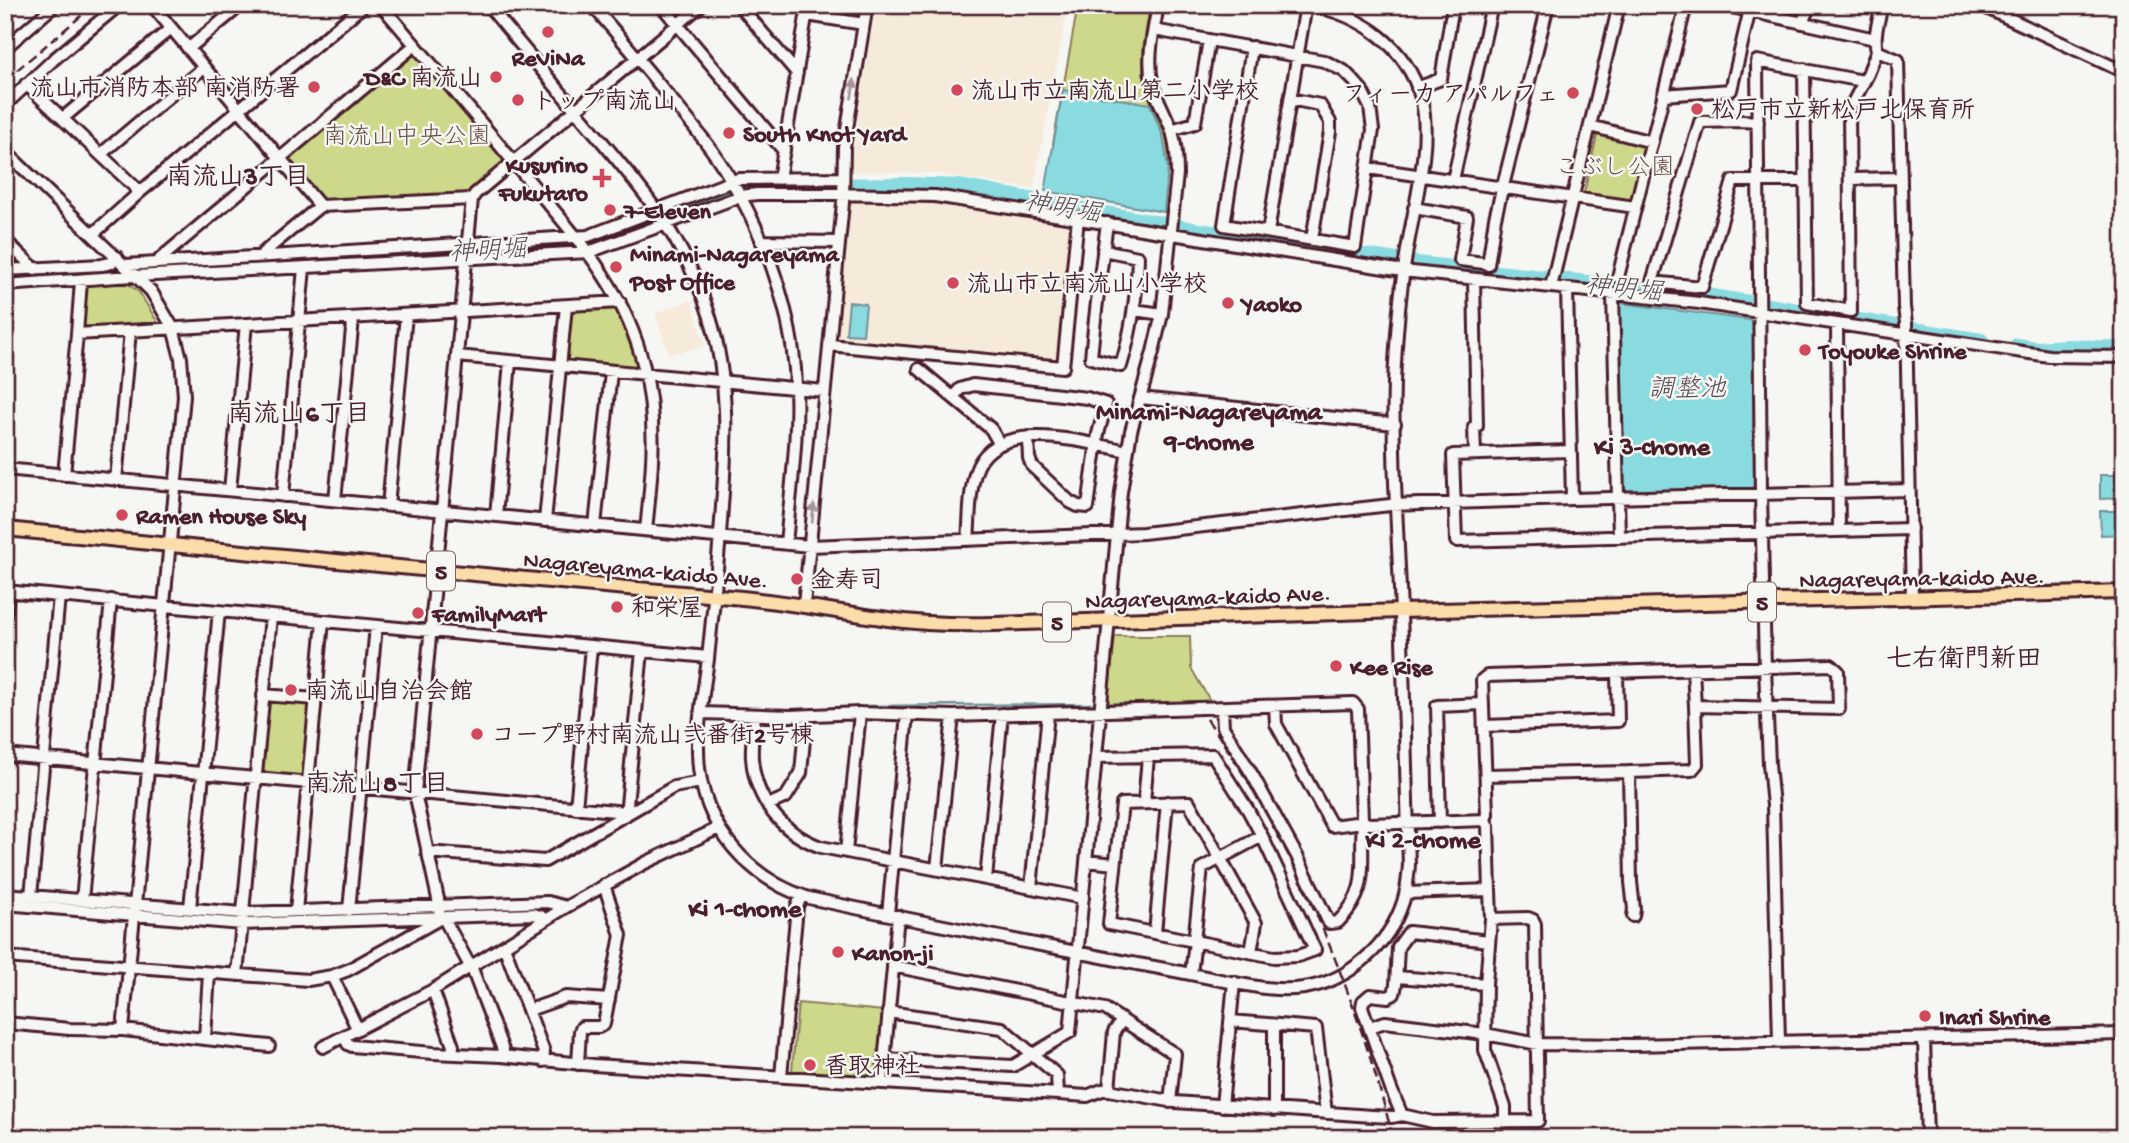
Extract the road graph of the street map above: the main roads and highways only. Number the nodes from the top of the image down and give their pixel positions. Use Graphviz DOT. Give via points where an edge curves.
graph roads {
  1 [pos="5,529"];
  2 [pos="2124,592"];
  1 -- 2 [label="main road, Nagareyama-kaido Ave. / 5" via="804,605 943,624"];
}
